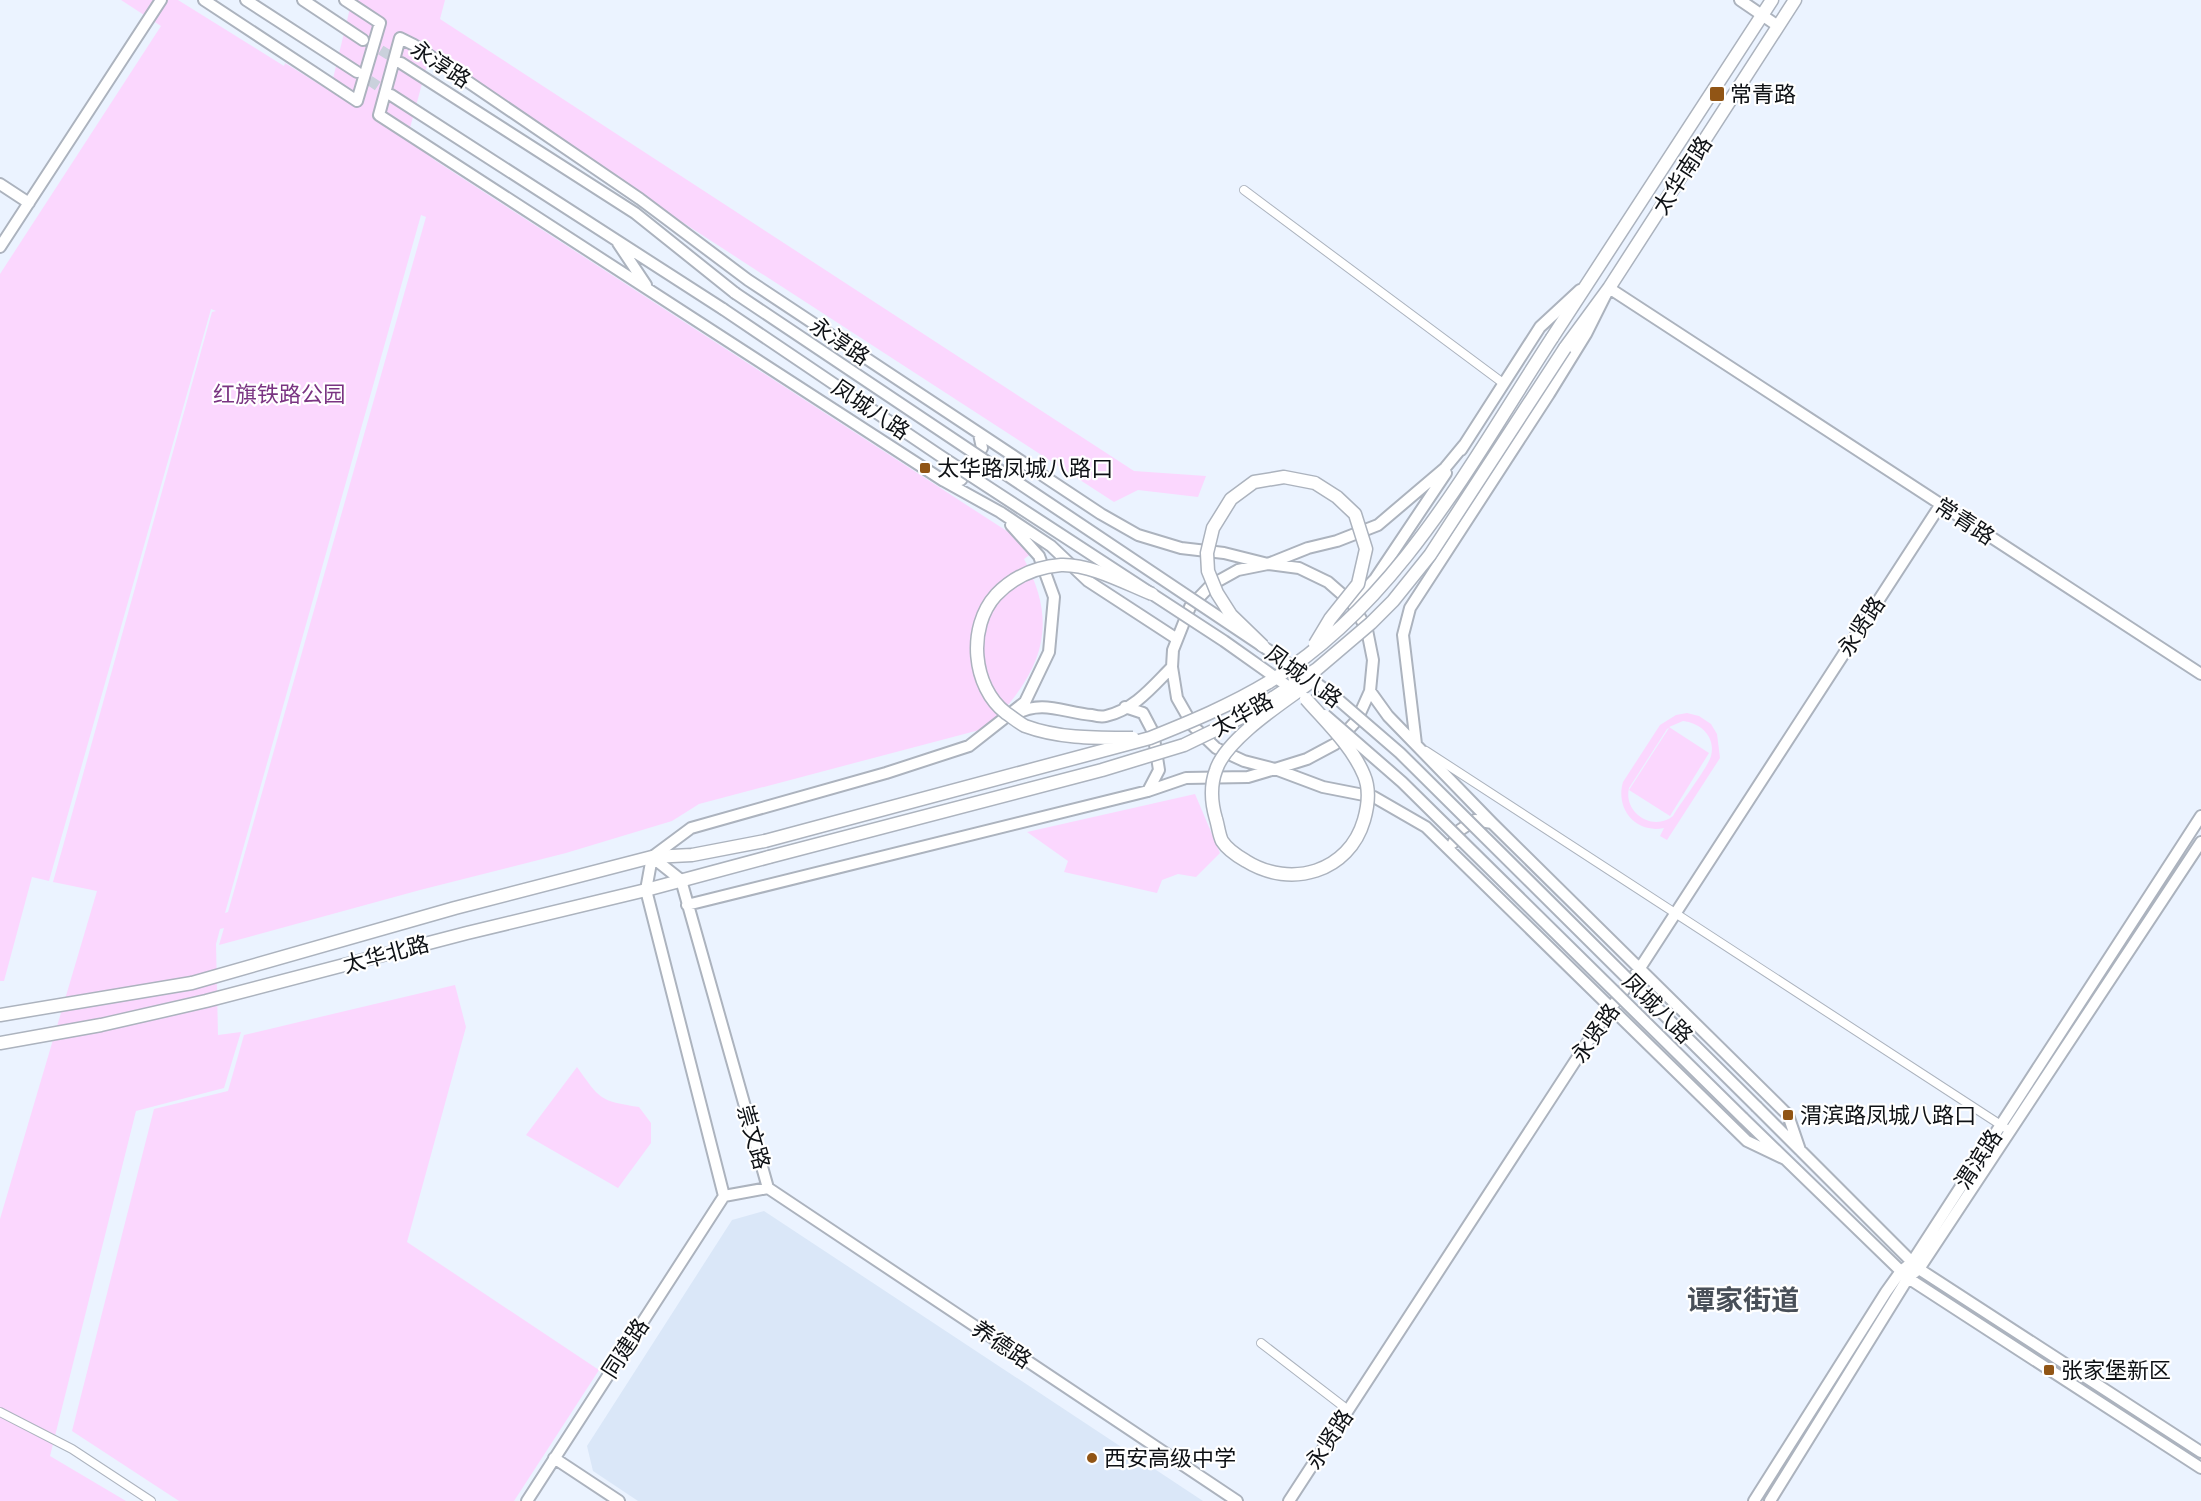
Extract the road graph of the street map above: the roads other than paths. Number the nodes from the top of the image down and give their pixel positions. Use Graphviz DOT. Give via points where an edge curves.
graph roads {
  1 [pos="161,0"];
  2 [pos="204,0"];
  3 [pos="246,0"];
  4 [pos="303,0"];
  5 [pos="345,0"];
  6 [pos="1740,0"];
  7 [pos="1795,0"];
  8 [pos="1770,1"];
  9 [pos="1787,13"];
  10 [pos="1761,15"];
  11 [pos="1778,26"];
  12 [pos="363,40"];
  13 [pos="400,63"];
  14 [pos="357,72"];
  15 [pos="391,94"];
  16 [pos="0,184"];
  17 [pos="1244,190"];
  18 [pos="29,203"];
  19 [pos="635,213"];
  20 [pos="616,240"];
  21 [pos="0,247"];
  22 [pos="1593,277"];
  23 [pos="748,280"];
  24 [pos="649,288"];
  25 [pos="1609,288"];
  26 [pos="735,294"];
  27 [pos="1552,338"];
  28 [pos="1565,348"];
  29 [pos="1503,382"];
  30 [pos="979,434"];
  31 [pos="1464,445"];
  32 [pos="944,481"];
  33 [pos="1941,504"];
  34 [pos="1000,512"];
  35 [pos="1268,564"];
  36 [pos="1152,594"];
  37 [pos="1352,603"];
  38 [pos="1177,639"];
  39 [pos="1263,646"];
  40 [pos="1342,649"];
  41 [pos="1310,653"];
  42 [pos="1172,667"];
  43 [pos="2201,674"];
  44 [pos="1370,691"];
  45 [pos="1306,699"];
  46 [pos="1125,707"];
  47 [pos="994,726"];
  48 [pos="1149,738"];
  49 [pos="1416,744"];
  50 [pos="1275,769"];
  51 [pos="1148,791"];
  52 [pos="2201,816"];
  53 [pos="1492,824"];
  54 [pos="765,841"];
  55 [pos="2201,842"];
  56 [pos="1450,850"];
  57 [pos="652,857"];
  58 [pos="769,857"];
  59 [pos="681,880"];
  60 [pos="646,890"];
  61 [pos="687,905"];
  62 [pos="1676,913"];
  63 [pos="1640,968"];
  64 [pos="1612,1008"];
  65 [pos="0,1015"];
  66 [pos="0,1043"];
  67 [pos="2000,1124"];
  68 [pos="2010,1131"];
  69 [pos="1800,1150"];
  70 [pos="1785,1159"];
  71 [pos="768,1188"];
  72 [pos="724,1196"];
  73 [pos="1915,1265"];
  74 [pos="1904,1275"];
  75 [pos="1261,1343"];
  76 [pos="1348,1410"];
  77 [pos="0,1412"];
  78 [pos="2201,1452"];
  79 [pos="554,1458"];
  80 [pos="2201,1468"];
  81 [pos="151,1501"];
  82 [pos="527,1501"];
  83 [pos="619,1501"];
  84 [pos="1237,1501"];
  85 [pos="1289,1501"];
  86 [pos="1754,1501"];
  87 [pos="1770,1501"];
  1 -- 18 [label="street"];
  2 -- 5 [label="street" via="357,101 380,23"];
  3 -- 14 [label="street"];
  4 -- 12 [label="street"];
  6 -- 10 [label="street"];
  7 -- 9 [label="main road, 太华南路"];
  8 -- 9 [label="street"];
  8 -- 10 [label="main road, 太华南路"];
  9 -- 11 [label="main road, 太华南路"];
  10 -- 11 [label="street"];
  10 -- 22 [label="main road, 太华南路"];
  11 -- 25 [label="main road, 太华南路"];
  13 -- 19 [label="street, 永淳路"];
  15 -- 20 [label="street"];
  16 -- 18 [label="street"];
  17 -- 29 [label="street"];
  18 -- 21 [label="street"];
  19 -- 23 [label="street" via="680,236"];
  19 -- 26 [label="street, 永淳路"];
  20 -- 24 [label="street"];
  20 -- 36 [label="street, 凤城八路, bridge"];
  22 -- 27 [label="main road, 太华南路"];
  22 -- 29 [label="street" via="1540,327"];
  23 -- 24 [label="street, 永淳路" via="640,199 400,38 379,115"];
  23 -- 30 [label="street, 永淳路"];
  24 -- 32 [label="street, 永淳路"];
  25 -- 28 [label="main road, 太华南路"];
  25 -- 33 [label="street, 常青路"];
  25 -- 49 [label="street" via="1549,394 1410,608 1402,635"];
  26 -- 39 [label="street, 凤城八路, bridge"];
  27 -- 41 [label="main road, 太华路, bridge" via="1407,558 1360,610"];
  28 -- 40 [label="main road, 太华路, bridge" via="1430,555 1393,601"];
  29 -- 31 [label="street"];
  30 -- 32 [label="street" via="982,448 961,480"];
  30 -- 35 [label="street, 永淳路" via="1138,535 1181,548"];
  31 -- 35 [label="street" via="1445,468 1378,525"];
  31 -- 37 [label="street" via="1375,579"];
  32 -- 34 [label="street, 永淳路"];
  33 -- 43 [label="street, 常青路"];
  33 -- 62 [label="street, 永贤路"];
  34 -- 38 [label="street, 永淳路" via="1051,546 1088,581"];
  34 -- 47 [label="street" via="1039,556 1054,597 1049,652 1025,702"];
  35 -- 37 [label="street" via="1299,568 1328,582"];
  35 -- 38 [label="street" via="1238,570 1211,585 1190,607"];
  36 -- 45 [label="street, 凤城八路, bridge"];
  36 -- 48 [label="main road, bridge" via="1098,572 1063,565 1032,569 995,596 980,622 977,664 996,705 1024,725 1075,738"];
  37 -- 44 [label="street" via="1367,630 1373,660"];
  38 -- 42 [label="street"];
  39 -- 41 [label="main road, bridge" via="1231,615 1217,593 1208,571 1207,553 1213,528 1231,498 1254,482 1284,477 1315,483 1337,497 1355,514 1366,549 1359,584 1330,619"];
  39 -- 69 [label="street, 凤城八路, bridge" via="1334,696 1400,753"];
  40 -- 45 [label="main road, bridge" via="1324,672 1236,740 1216,769 1211,800 1222,841 1259,869 1292,874 1315,872 1332,864 1348,851 1366,813 1365,776 1347,747"];
  40 -- 58 [label="main road, 太华路, bridge" via="1250,712 1184,745"];
  41 -- 48 [label="main road, 太华路, bridge" via="1269,682 1209,714"];
  42 -- 46 [label="street" via="1139,701"];
  42 -- 50 [label="street" via="1178,698 1193,726 1216,748"];
  44 -- 49 [label="street, 凤城八路"];
  44 -- 50 [label="street" via="1357,720 1335,744 1307,759"];
  45 -- 70 [label="street, 凤城八路, bridge" via="1402,782"];
  46 -- 47 [label="street" via="1105,717 1050,706 1032,708"];
  46 -- 51 [label="street" via="1143,713 1153,732 1159,770"];
  47 -- 57 [label="street" via="969,746 692,828"];
  48 -- 54 [label="main road, 太华路, bridge"];
  49 -- 53 [label="street, 凤城八路"];
  49 -- 62 [label="street"];
  50 -- 51 [label="street" via="1248,777 1186,778"];
  50 -- 56 [label="street, 凤城八路" via="1323,787 1374,797 1426,827"];
  51 -- 61 [label="street"];
  52 -- 67 [label="street, 渭滨路"];
  53 -- 56 [label="street" via="1475,820 1460,830"];
  53 -- 63 [label="street, 凤城八路"];
  54 -- 57 [label="main road, 太华北路" via="692,855"];
  55 -- 68 [label="street, 渭滨路"];
  56 -- 64 [label="street, 凤城八路"];
  57 -- 59 [label="street"];
  57 -- 60 [label="street, 崇文路"];
  57 -- 65 [label="main road, 太华北路" via="192,983"];
  58 -- 59 [label="main road, 太华北路"];
  59 -- 60 [label="main road, 太华北路"];
  59 -- 61 [label="street, 崇文路"];
  60 -- 66 [label="main road, 太华北路" via="206,1001"];
  60 -- 72 [label="street, 崇文路"];
  61 -- 71 [label="street, 崇文路"];
  62 -- 63 [label="street, 永贤路"];
  62 -- 67 [label="street"];
  63 -- 64 [label="street, 永贤路"];
  63 -- 69 [label="street, 凤城八路" via="1788,1115"];
  64 -- 70 [label="street, 凤城八路" via="1747,1141"];
  64 -- 76 [label="street, 永贤路"];
  67 -- 68 [label="street"];
  67 -- 73 [label="street, 渭滨路"];
  68 -- 73 [label="street, 渭滨路"];
  69 -- 73 [label="street, 凤城八路"];
  70 -- 74 [label="street, 凤城八路"];
  71 -- 72 [label="street, 崇文路"];
  71 -- 84 [label="street, 养德路"];
  72 -- 79 [label="street, 同建路"];
  73 -- 74 [label="street, 渭滨路"];
  73 -- 78 [label="street, 凤城八路"];
  74 -- 80 [label="street, 凤城八路"];
  74 -- 86 [label="street, 渭滨路"];
  74 -- 87 [label="street, 渭滨路"];
  75 -- 76 [label="street"];
  76 -- 85 [label="street, 永贤路"];
  77 -- 81 [label="street" via="72,1449"];
  79 -- 82 [label="street, 同建路"];
  79 -- 83 [label="street"];
}
